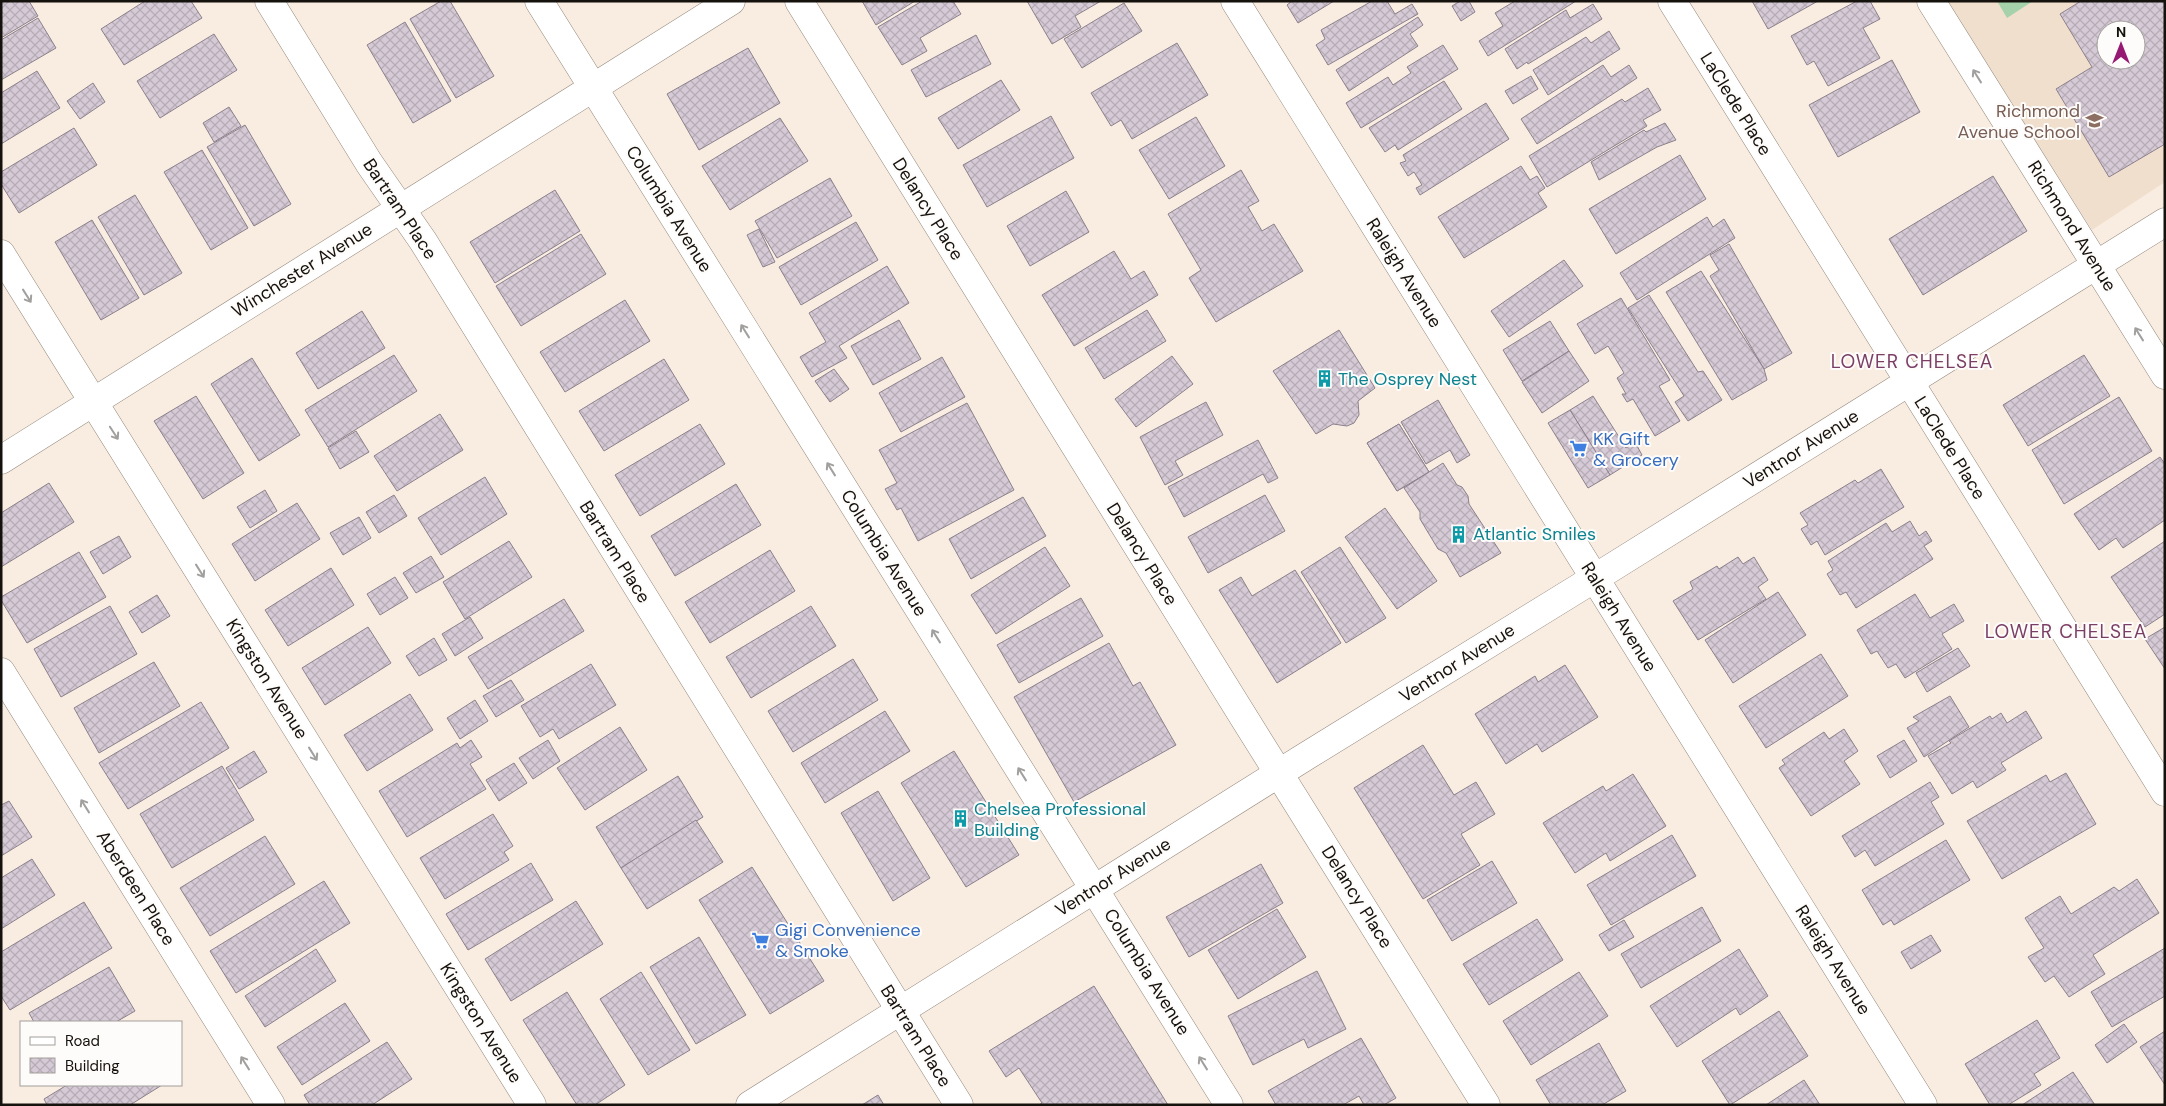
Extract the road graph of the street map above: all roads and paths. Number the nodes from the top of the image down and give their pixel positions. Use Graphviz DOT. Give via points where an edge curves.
graph roads {
  1 [pos="269,1"];
  2 [pos="539,1"];
  3 [pos="732,1"];
  4 [pos="799,1"];
  5 [pos="1235,1"];
  6 [pos="1672,1"];
  7 [pos="1931,1"];
  8 [pos="593,89"];
  9 [pos="399,209"];
  10 [pos="2165,222"];
  11 [pos="1,254"];
  12 [pos="2096,265"];
  13 [pos="2165,375"];
  14 [pos="1908,382"];
  15 [pos="93,401"];
  16 [pos="1,460"];
  17 [pos="1595,578"];
  18 [pos="1,672"];
  19 [pos="1279,774"];
  20 [pos="2165,792"];
  21 [pos="1095,889"];
  22 [pos="900,1012"];
  23 [pos="271,1105"];
  24 [pos="532,1105"];
  25 [pos="750,1105"];
  26 [pos="959,1105"];
  27 [pos="1228,1105"];
  28 [pos="1486,1105"];
  29 [pos="1923,1105"];
  1 -- 9 [label="street, Bartram Place"];
  2 -- 8 [label="street, Columbia Avenue"];
  3 -- 8 [label="street, Winchester Avenue"];
  4 -- 19 [label="street, Delancy Place"];
  5 -- 17 [label="street, Raleigh Avenue"];
  6 -- 14 [label="street, LaClede Place"];
  12 -- 7 [label="street, Richmond Avenue, one-way"];
  8 -- 9 [label="street, Winchester Avenue"];
  21 -- 8 [label="street, Columbia Avenue, one-way"];
  9 -- 15 [label="street, Winchester Avenue"];
  9 -- 22 [label="street, Bartram Place" via="422,241"];
  10 -- 12 [label="street, Ventnor Avenue"];
  11 -- 15 [label="street, Kingston Avenue, one-way"];
  13 -- 12 [label="street, Richmond Avenue, one-way"];
  12 -- 14 [label="street, Ventnor Avenue"];
  14 -- 17 [label="street, Ventnor Avenue"];
  14 -- 20 [label="street, LaClede Place"];
  15 -- 16 [label="street, Winchester Avenue"];
  15 -- 24 [label="street, Kingston Avenue, one-way"];
  17 -- 19 [label="street, Ventnor Avenue"];
  17 -- 29 [label="street, Raleigh Avenue"];
  23 -- 18 [label="street, Aberdeen Place, one-way"];
  19 -- 21 [label="street, Ventnor Avenue"];
  19 -- 28 [label="street, Delancy Place"];
  21 -- 22 [label="street, Ventnor Avenue"];
  27 -- 21 [label="street, Columbia Avenue, one-way"];
  22 -- 25 [label="street, Ventnor Avenue"];
  22 -- 26 [label="street, Bartram Place"];
}
